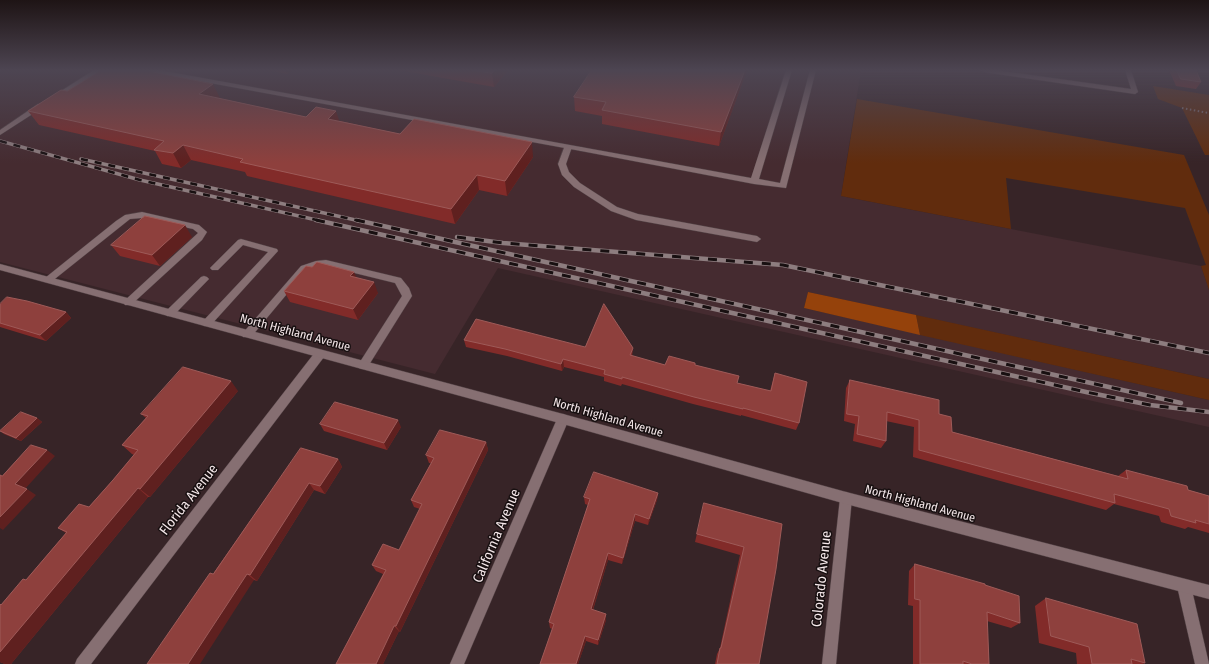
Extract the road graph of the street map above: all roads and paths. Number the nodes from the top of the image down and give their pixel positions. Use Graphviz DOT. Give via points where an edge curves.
graph roads {
  1 [pos="50,101"];
  2 [pos="318,101"];
  3 [pos="779,101"];
  4 [pos="805,101"];
  5 [pos="1182,108"];
  6 [pos="1209,114"];
  7 [pos="0,133"];
  8 [pos="568,147"];
  9 [pos="754,180"];
  10 [pos="757,239"];
  11 [pos="0,267"];
  12 [pos="215,268"];
  13 [pos="204,279"];
  14 [pos="48,280"];
  15 [pos="128,302"];
  16 [pos="170,313"];
  17 [pos="207,323"];
  18 [pos="247,334"];
  19 [pos="320,354"];
  20 [pos="363,365"];
  21 [pos="563,419"];
  22 [pos="846,498"];
  23 [pos="1184,586"];
  24 [pos="1209,592"];
  25 [pos="82,664"];
  26 [pos="457,664"];
  27 [pos="829,664"];
  28 [pos="1202,664"];
  1 -- 7 [label="street"];
  2 -- 8 [label="street"];
  3 -- 9 [label="street"];
  4 -- 9 [label="street" via="783,186"];
  5 -- 6 [label="path"];
  8 -- 9 [label="street"];
  8 -- 10 [label="street" via="562,164 565,173 577,185 614,209 636,217"];
  11 -- 14 [label="street, North Highland Avenue"];
  12 -- 17 [label="street" via="241,242 274,251"];
  13 -- 16 [label="street"];
  14 -- 15 [label="street, North Highland Avenue"];
  14 -- 15 [label="street" via="128,217 142,215 196,227 203,232"];
  15 -- 16 [label="street, North Highland Avenue"];
  16 -- 17 [label="street, North Highland Avenue"];
  17 -- 18 [label="street, North Highland Avenue"];
  18 -- 19 [label="street, North Highland Avenue"];
  18 -- 20 [label="street" via="304,268 326,263 398,280 407,296"];
  19 -- 20 [label="street, North Highland Avenue"];
  19 -- 25 [label="street, Florida Avenue"];
  20 -- 21 [label="street, North Highland Avenue"];
  21 -- 22 [label="street, North Highland Avenue"];
  21 -- 26 [label="street, California Avenue"];
  22 -- 23 [label="street, North Highland Avenue"];
  22 -- 27 [label="street, Colorado Avenue"];
  23 -- 24 [label="street, North Highland Avenue"];
  23 -- 28 [label="street"];
}
